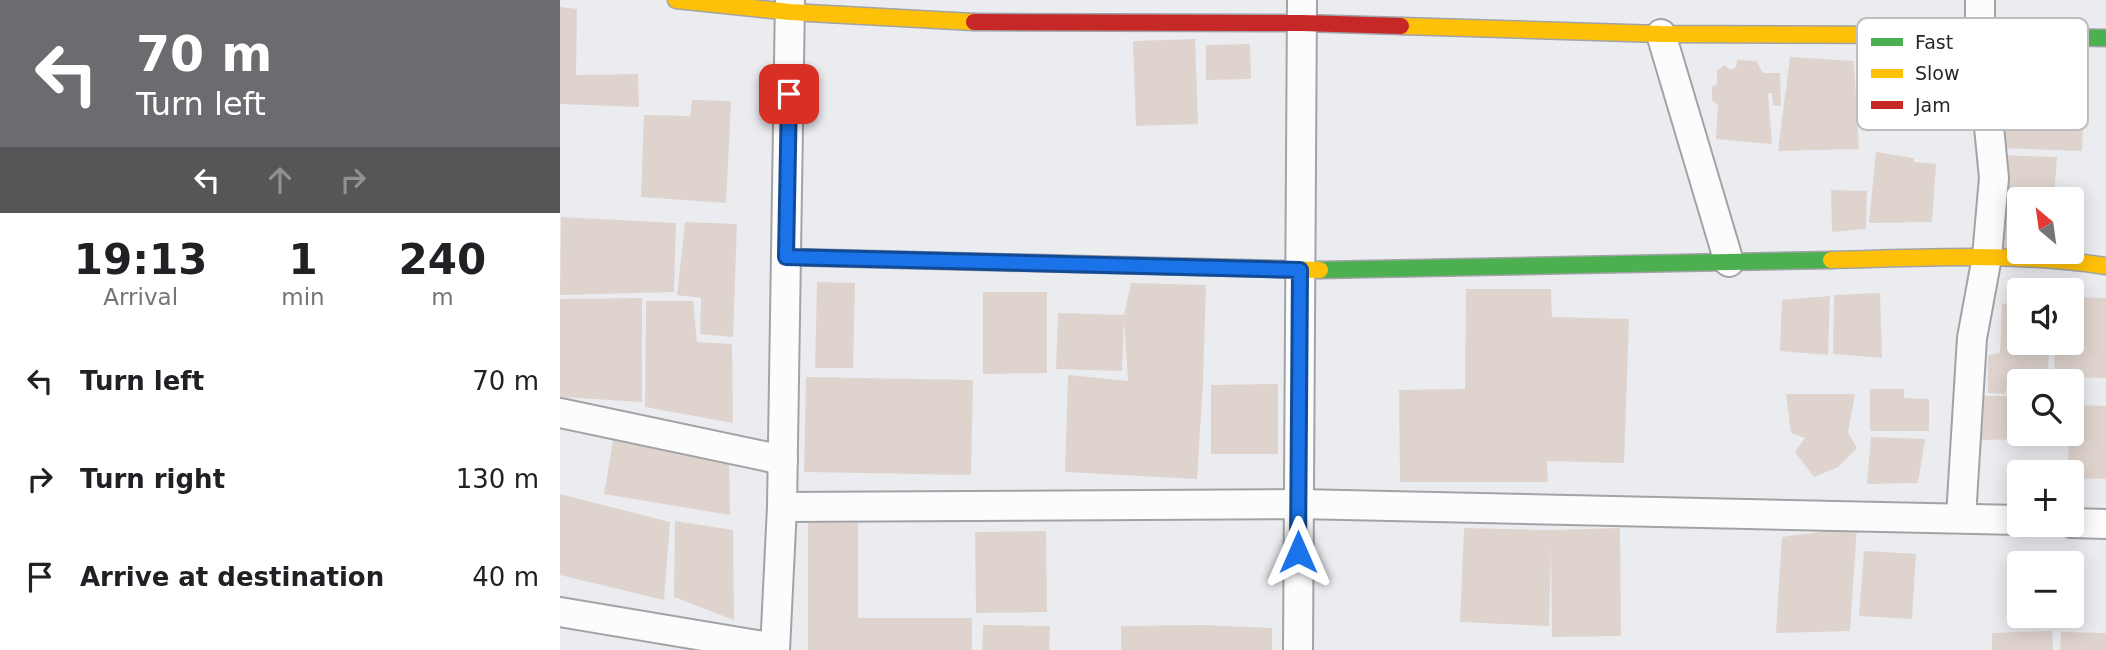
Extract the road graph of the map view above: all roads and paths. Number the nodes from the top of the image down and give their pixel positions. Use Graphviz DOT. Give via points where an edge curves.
graph roads {
  1 [pos="676,0"];
  2 [pos="1980,0"];
  3 [pos="790,6"];
  4 [pos="1302,12"];
  5 [pos="1980,18"];
  6 [pos="1661,34"];
  7 [pos="1857,35"];
  8 [pos="2088,38"];
  9 [pos="2106,38"];
  10 [pos="1989,130"];
  11 [pos="786,257"];
  12 [pos="1987,257"];
  13 [pos="1729,262"];
  14 [pos="2106,266"];
  15 [pos="1300,270"];
  16 [pos="560,413"];
  17 [pos="783,460"];
  18 [pos="1299,504"];
  19 [pos="782,507"];
  20 [pos="1961,517"];
  21 [pos="2007,519"];
  22 [pos="2084,523"];
  23 [pos="2106,524"];
  24 [pos="560,612"];
  25 [pos="775,649"];
  26 [pos="1298,650"];
  1 -- 3 [label="street"];
  2 -- 5 [label="street"];
  3 -- 4 [label="street" via="990,23"];
  3 -- 11 [label="street"];
  4 -- 6 [label="street"];
  4 -- 15 [label="street"];
  6 -- 7 [label="street"];
  6 -- 13 [label="street"];
  8 -- 9 [label="street"];
  10 -- 12 [label="street" via="1994,178"];
  11 -- 15 [label="street"];
  11 -- 17 [label="street"];
  12 -- 13 [label="street"];
  12 -- 14 [label="street"];
  12 -- 20 [label="street" via="1972,338"];
  13 -- 15 [label="street"];
  15 -- 18 [label="street"];
  16 -- 17 [label="street"];
  17 -- 19 [label="street"];
  18 -- 19 [label="street"];
  18 -- 20 [label="street"];
  18 -- 26 [label="street"];
  19 -- 25 [label="street"];
  20 -- 21 [label="street"];
  22 -- 23 [label="street"];
  24 -- 25 [label="street"];
}
